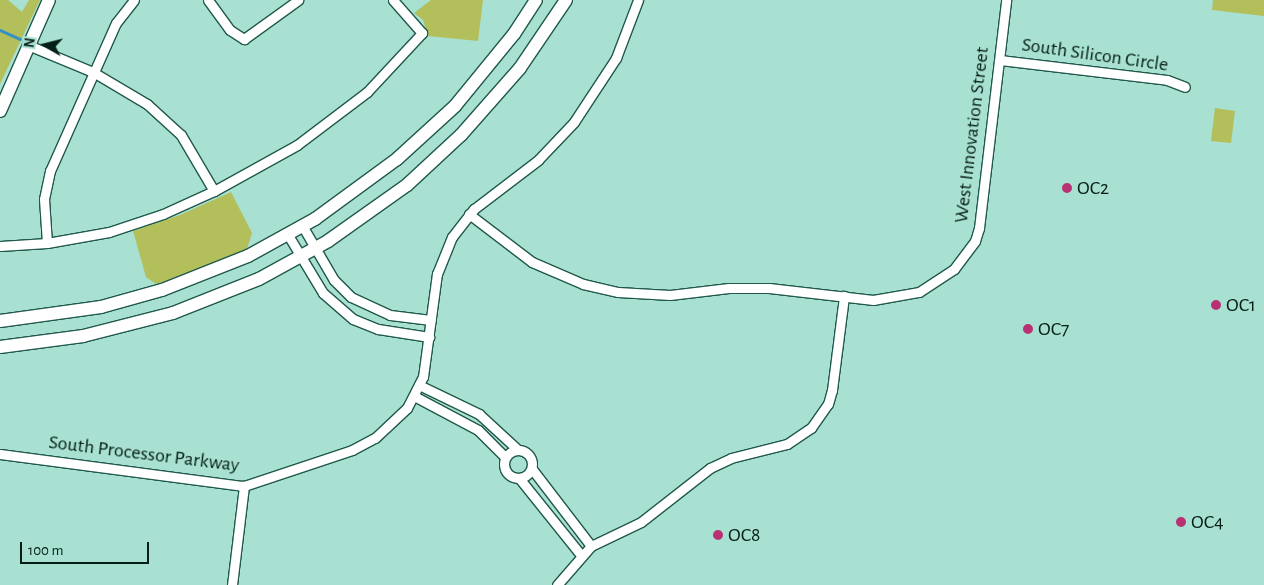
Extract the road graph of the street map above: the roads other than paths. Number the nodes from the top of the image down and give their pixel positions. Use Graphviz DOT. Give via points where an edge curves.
graph roads {
  1 [pos="49,0"];
  2 [pos="134,0"];
  3 [pos="208,0"];
  4 [pos="298,0"];
  5 [pos="393,0"];
  6 [pos="536,0"];
  7 [pos="566,0"];
  8 [pos="638,0"];
  9 [pos="1006,0"];
  10 [pos="28,45"];
  11 [pos="1000,60"];
  12 [pos="92,72"];
  13 [pos="1185,87"];
  14 [pos="0,110"];
  15 [pos="214,191"];
  16 [pos="469,214"];
  17 [pos="303,227"];
  18 [pos="288,235"];
  19 [pos="47,243"];
  20 [pos="0,246"];
  21 [pos="316,248"];
  22 [pos="301,257"];
  23 [pos="844,296"];
  24 [pos="431,320"];
  25 [pos="0,321"];
  26 [pos="429,337"];
  27 [pos="0,347"];
  28 [pos="419,385"];
  29 [pos="414,396"];
  30 [pos="517,449"];
  31 [pos="0,454"];
  32 [pos="505,457"];
  33 [pos="532,468"];
  34 [pos="519,478"];
  35 [pos="244,486"];
  36 [pos="591,546"];
  37 [pos="581,555"];
  38 [pos="232,585"];
  39 [pos="557,585"];
  1 -- 10 [label="main road"];
  2 -- 12 [label="street" via="116,23"];
  3 -- 4 [label="street" via="230,30 244,40"];
  5 -- 15 [label="street" via="422,33 360,98 297,146"];
  6 -- 17 [label="main road" via="476,83 422,138 362,188"];
  7 -- 21 [label="main road" via="520,68 462,136 407,185"];
  8 -- 16 [label="street, South Processor Parkway" via="616,58 574,122 538,160"];
  9 -- 11 [label="street, West Innovation Street"];
  10 -- 12 [label="street"];
  10 -- 14 [label="main road"];
  11 -- 13 [label="street, South Silicon Circle" via="1167,80"];
  11 -- 23 [label="street, West Innovation Street" via="979,228 965,256 943,279 904,297 873,300"];
  12 -- 15 [label="street" via="147,104 181,135"];
  12 -- 19 [label="street" via="50,171 44,199"];
  15 -- 19 [label="street" via="164,214 109,232"];
  16 -- 23 [label="street, West Innovation Street" via="532,262 565,277 602,288 670,296 729,288 769,288"];
  16 -- 24 [label="street, South Processor Parkway" via="442,256"];
  17 -- 18 [label="main road"];
  17 -- 21 [label="street"];
  18 -- 22 [label="street"];
  18 -- 25 [label="main road" via="221,268 155,292 72,312"];
  19 -- 20 [label="street"];
  21 -- 22 [label="main road"];
  21 -- 24 [label="street" via="334,280 362,305 390,315"];
  22 -- 26 [label="street" via="323,292 353,319 378,330"];
  22 -- 27 [label="main road" via="232,291 151,320 65,339"];
  23 -- 36 [label="street" via="832,390 824,410 811,428 787,444 731,458 710,468 641,522"];
  24 -- 26 [label="street, South Processor Parkway"];
  26 -- 28 [label="street, South Processor Parkway"];
  28 -- 29 [label="street, South Processor Parkway"];
  28 -- 30 [label="street" via="479,414"];
  29 -- 32 [label="street" via="478,430"];
  29 -- 35 [label="street, South Processor Parkway" via="389,428 352,450"];
  30 -- 32 [label="street"];
  30 -- 33 [label="street" via="530,455"];
  31 -- 35 [label="street, South Processor Parkway"];
  32 -- 34 [label="street" via="506,472"];
  33 -- 34 [label="street"];
  33 -- 36 [label="street"];
  34 -- 37 [label="street"];
  35 -- 38 [label="street"];
  36 -- 37 [label="street"];
  37 -- 39 [label="street"];
}
